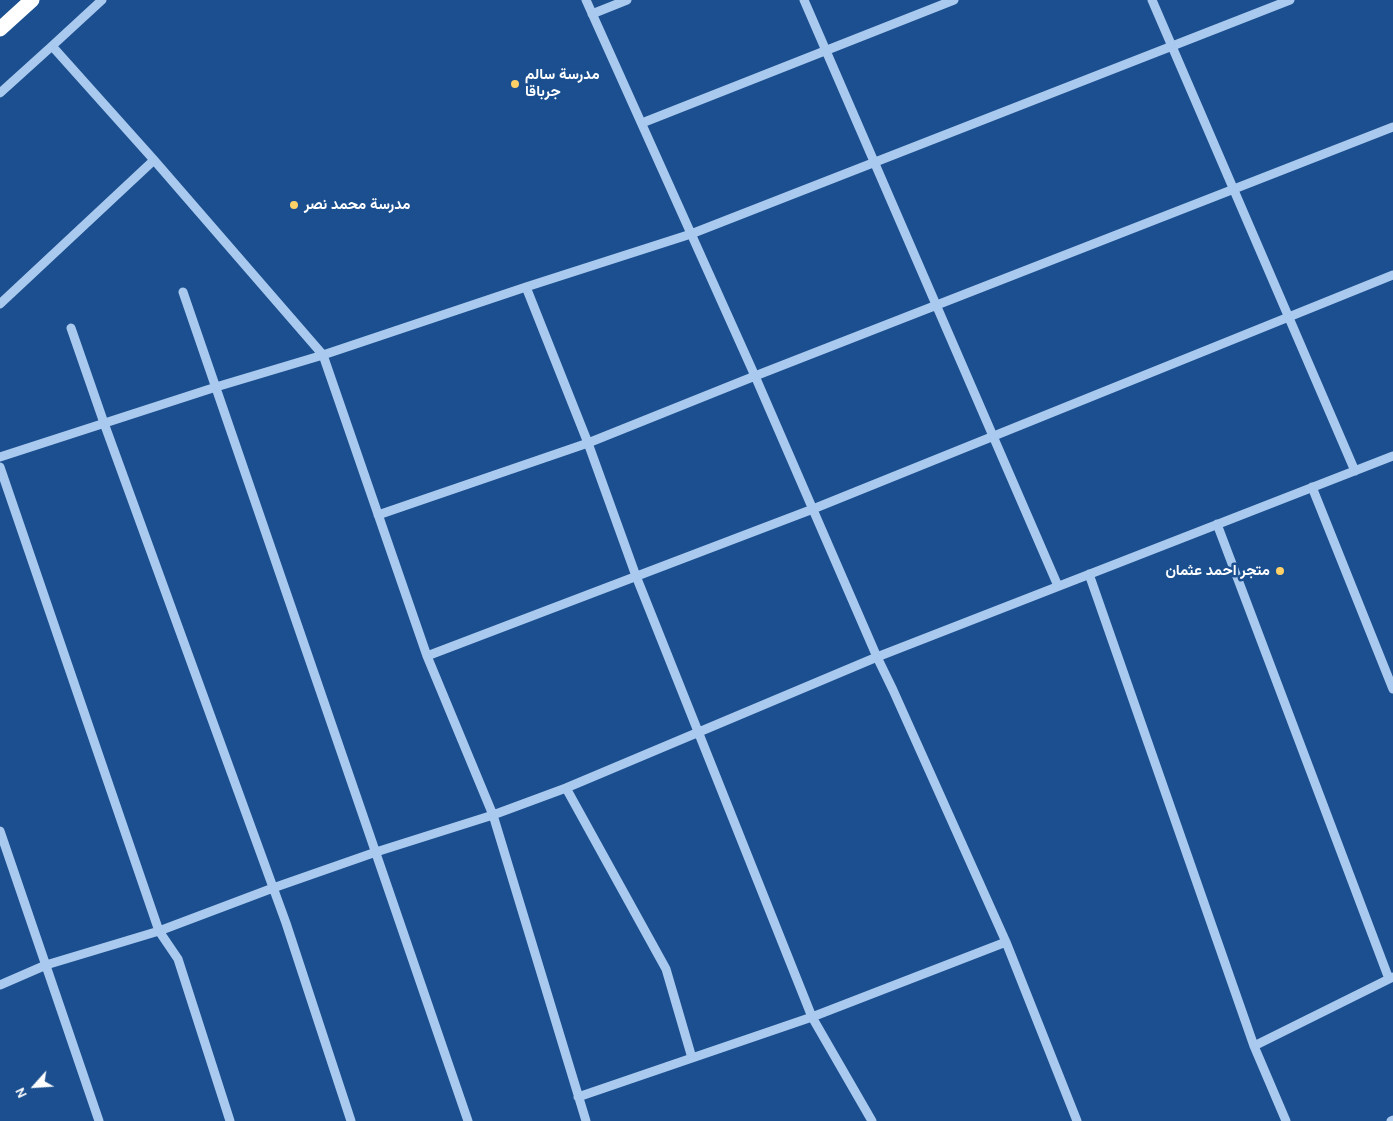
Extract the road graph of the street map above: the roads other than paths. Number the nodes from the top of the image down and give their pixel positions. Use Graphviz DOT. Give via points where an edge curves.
graph roads {
  1 [pos="32,0"];
  2 [pos="102,0"];
  3 [pos="586,0"];
  4 [pos="627,0"];
  5 [pos="804,0"];
  6 [pos="954,0"];
  7 [pos="1152,0"];
  8 [pos="1290,0"];
  9 [pos="592,14"];
  10 [pos="0,29"];
  11 [pos="52,46"];
  12 [pos="1171,46"];
  13 [pos="826,50"];
  14 [pos="0,93"];
  15 [pos="642,123"];
  16 [pos="1393,127"];
  17 [pos="154,160"];
  18 [pos="874,162"];
  19 [pos="1233,189"];
  20 [pos="691,234"];
  21 [pos="1393,275"];
  22 [pos="526,287"];
  23 [pos="183,292"];
  24 [pos="0,304"];
  25 [pos="936,305"];
  26 [pos="1288,317"];
  27 [pos="71,328"];
  28 [pos="323,355"];
  29 [pos="755,376"];
  30 [pos="216,387"];
  31 [pos="104,423"];
  32 [pos="993,436"];
  33 [pos="588,443"];
  34 [pos="1393,456"];
  35 [pos="0,457"];
  36 [pos="0,467"];
  37 [pos="1354,471"];
  38 [pos="1312,487"];
  39 [pos="813,509"];
  40 [pos="378,515"];
  41 [pos="1217,524"];
  42 [pos="1089,574"];
  43 [pos="636,576"];
  44 [pos="1058,586"];
  45 [pos="427,656"];
  46 [pos="877,657"];
  47 [pos="1393,689"];
  48 [pos="699,733"];
  49 [pos="566,788"];
  50 [pos="493,815"];
  51 [pos="0,831"];
  52 [pos="376,852"];
  53 [pos="273,888"];
  54 [pos="159,931"];
  55 [pos="1006,942"];
  56 [pos="46,965"];
  57 [pos="1391,978"];
  58 [pos="0,985"];
  59 [pos="812,1017"];
  60 [pos="1254,1046"];
  61 [pos="692,1058"];
  62 [pos="578,1097"];
  63 [pos="99,1121"];
  64 [pos="230,1121"];
  65 [pos="351,1121"];
  66 [pos="468,1121"];
  67 [pos="586,1121"];
  68 [pos="872,1121"];
  69 [pos="1077,1121"];
  70 [pos="1286,1121"];
  1 -- 10 [label="highway"];
  2 -- 11 [label="street"];
  3 -- 9 [label="street"];
  4 -- 9 [label="street"];
  5 -- 13 [label="street"];
  6 -- 13 [label="street"];
  7 -- 12 [label="street"];
  8 -- 12 [label="street"];
  9 -- 15 [label="street"];
  11 -- 14 [label="street"];
  11 -- 17 [label="street"];
  12 -- 18 [label="street"];
  12 -- 19 [label="street"];
  13 -- 15 [label="street"];
  13 -- 18 [label="street"];
  15 -- 20 [label="street"];
  16 -- 19 [label="street"];
  17 -- 24 [label="street"];
  17 -- 28 [label="street"];
  18 -- 20 [label="street"];
  18 -- 25 [label="street"];
  19 -- 25 [label="street"];
  19 -- 26 [label="street"];
  20 -- 22 [label="street"];
  20 -- 29 [label="street"];
  21 -- 26 [label="street"];
  22 -- 28 [label="street"];
  22 -- 33 [label="street"];
  23 -- 30 [label="street"];
  25 -- 29 [label="street"];
  25 -- 32 [label="street"];
  26 -- 32 [label="street"];
  26 -- 37 [label="street"];
  27 -- 31 [label="street"];
  28 -- 30 [label="street"];
  28 -- 40 [label="street"];
  29 -- 33 [label="street"];
  29 -- 39 [label="street"];
  30 -- 31 [label="street"];
  30 -- 52 [label="street"];
  31 -- 35 [label="street"];
  31 -- 53 [label="street"];
  32 -- 39 [label="street"];
  32 -- 44 [label="street"];
  33 -- 40 [label="street"];
  33 -- 43 [label="street"];
  34 -- 37 [label="street"];
  36 -- 54 [label="street"];
  37 -- 38 [label="street"];
  38 -- 41 [label="street"];
  38 -- 47 [label="street"];
  39 -- 43 [label="street"];
  39 -- 46 [label="street"];
  40 -- 45 [label="street"];
  41 -- 42 [label="street"];
  41 -- 57 [label="street"];
  42 -- 44 [label="street"];
  42 -- 60 [label="street"];
  43 -- 45 [label="street"];
  43 -- 48 [label="street"];
  44 -- 46 [label="street"];
  45 -- 50 [label="street"];
  46 -- 48 [label="street"];
  46 -- 55 [label="street"];
  48 -- 49 [label="street"];
  48 -- 59 [label="street"];
  49 -- 50 [label="street"];
  49 -- 61 [label="street" via="666,969"];
  50 -- 52 [label="street"];
  50 -- 62 [label="street"];
  51 -- 56 [label="street"];
  52 -- 53 [label="street"];
  52 -- 66 [label="street"];
  53 -- 54 [label="street"];
  53 -- 65 [label="street"];
  54 -- 56 [label="street"];
  54 -- 64 [label="street" via="178,959"];
  55 -- 59 [label="street"];
  55 -- 69 [label="street"];
  56 -- 58 [label="street"];
  56 -- 63 [label="street"];
  57 -- 60 [label="street"];
  59 -- 61 [label="street"];
  59 -- 68 [label="street"];
  60 -- 70 [label="street"];
  61 -- 62 [label="street"];
  62 -- 67 [label="street"];
}
